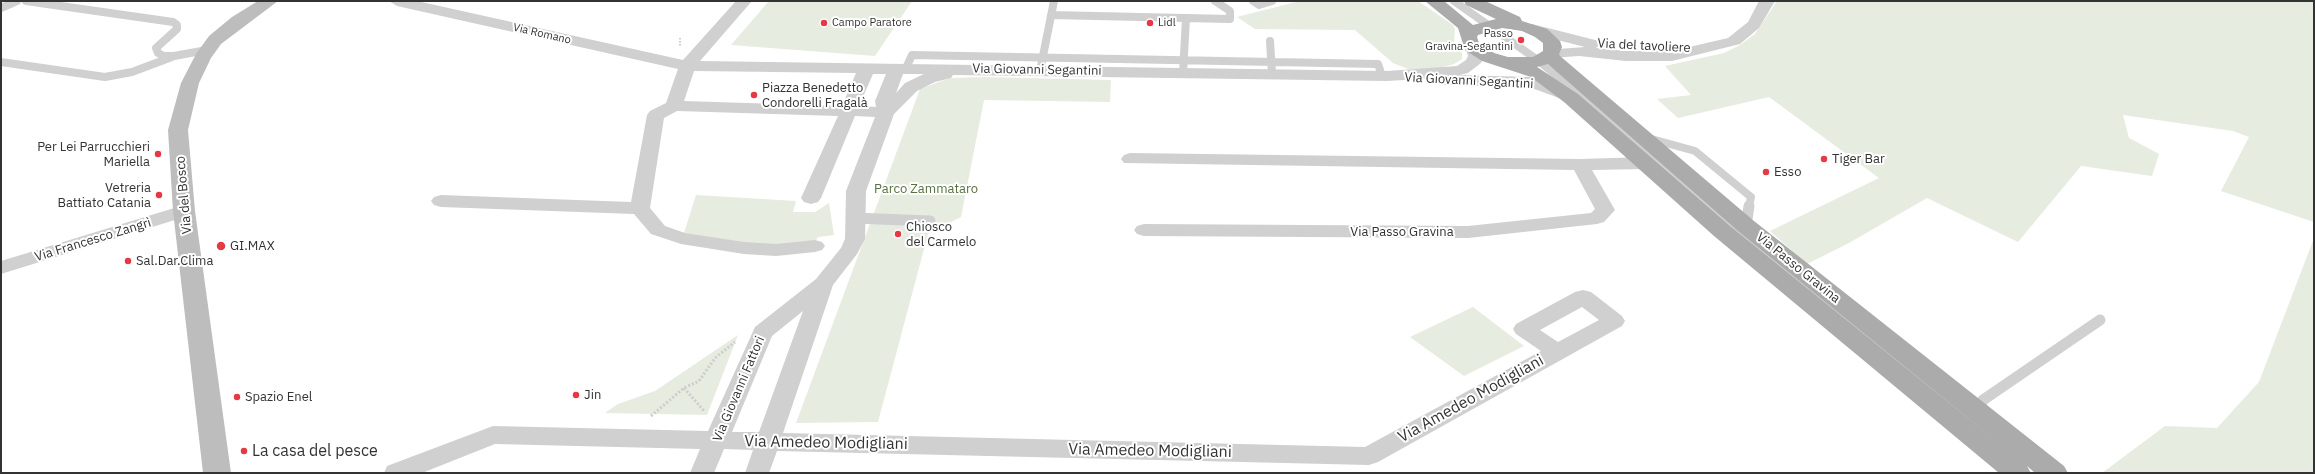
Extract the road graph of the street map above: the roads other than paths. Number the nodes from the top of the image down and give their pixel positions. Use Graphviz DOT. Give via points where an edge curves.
graph roads {
  1 [pos="17,1"];
  2 [pos="26,1"];
  3 [pos="270,1"];
  4 [pos="397,1"];
  5 [pos="744,1"];
  6 [pos="1054,1"];
  7 [pos="1215,1"];
  8 [pos="1253,1"];
  9 [pos="1272,1"];
  10 [pos="1433,1"];
  11 [pos="1454,1"];
  12 [pos="1472,1"];
  13 [pos="1768,1"];
  14 [pos="1,8"];
  15 [pos="1051,15"];
  16 [pos="1186,18"];
  17 [pos="1488,24"];
  18 [pos="1529,28"];
  19 [pos="1270,41"];
  20 [pos="1472,42"];
  21 [pos="1702,49"];
  22 [pos="207,50"];
  23 [pos="174,56"];
  24 [pos="1531,60"];
  25 [pos="1,62"];
  26 [pos="1041,64"];
  27 [pos="687,66"];
  28 [pos="1183,66"];
  29 [pos="867,68"];
  30 [pos="901,68"];
  31 [pos="1272,68"];
  32 [pos="964,69"];
  33 [pos="1385,76"];
  34 [pos="1465,81"];
  35 [pos="1571,98"];
  36 [pos="674,106"];
  37 [pos="847,111"];
  38 [pos="886,112"];
  39 [pos="1130,159"];
  40 [pos="1645,163"];
  41 [pos="1580,165"];
  42 [pos="810,198"];
  43 [pos="441,201"];
  44 [pos="640,208"];
  45 [pos="184,211"];
  46 [pos="854,218"];
  47 [pos="930,221"];
  48 [pos="1144,230"];
  49 [pos="815,246"];
  50 [pos="1,268"];
  51 [pos="824,284"];
  52 [pos="2100,320"];
  53 [pos="1556,352"];
  54 [pos="1977,411"];
  55 [pos="716,440"];
  56 [pos="769,442"];
  57 [pos="1999,443"];
  58 [pos="217,473"];
  59 [pos="396,473"];
  60 [pos="702,473"];
  61 [pos="757,473"];
  62 [pos="2017,473"];
  63 [pos="2054,473"];
  1 -- 14 [label="lane"];
  2 -- 23 [label="lane" via="173,22 177,25 176,28 156,48 158,53 164,56"];
  3 -- 22 [label="main road, Via del Bosco" via="232,26 214,40"];
  4 -- 27 [label="street, Via Romano"];
  5 -- 27 [label="street"];
  6 -- 15 [label="lane"];
  7 -- 16 [label="lane" via="1230,11 1230,18"];
  8 -- 9 [label="lane" via="1259,5"];
  10 -- 20 [label="main road" via="1466,25"];
  11 -- 17 [label="lane"];
  12 -- 18 [label="main road"];
  13 -- 21 [label="street, Via del tavoliere" via="1754,25 1742,35 1724,45"];
  15 -- 16 [label="lane"];
  15 -- 26 [label="lane"];
  16 -- 28 [label="lane"];
  17 -- 18 [label="main road" via="1510,24"];
  17 -- 20 [label="main road" via="1476,28"];
  17 -- 24 [label="lane"];
  18 -- 21 [label="street, Via del tavoliere" via="1608,46"];
  18 -- 24 [label="main road" via="1551,42 1553,47"];
  19 -- 31 [label="lane"];
  20 -- 24 [label="main road" via="1488,58"];
  20 -- 33 [label="street, Via Giovanni Segantini" via="1476,56 1473,63 1462,70"];
  21 -- 24 [label="street, Via del tavoliere" via="1672,56 1580,52"];
  22 -- 23 [label="lane"];
  22 -- 45 [label="main road, Via del Bosco" via="190,83 178,130"];
  23 -- 25 [label="lane" via="132,72 105,77"];
  24 -- 34 [label="street" via="1497,76"];
  24 -- 35 [label="main road, Via Passo Gravina" via="1545,78"];
  24 -- 54 [label="main road, Via Passo Gravina" via="1554,60 1746,226"];
  24 -- 57 [label="lane"];
  26 -- 28 [label="street, Via Giovanni Segantini"];
  26 -- 30 [label="lane" via="912,55"];
  26 -- 32 [label="street, Via Giovanni Segantini"];
  27 -- 29 [label="street, Via Giovanni Segantini"];
  27 -- 36 [label="street"];
  28 -- 31 [label="street, Via Giovanni Segantini"];
  29 -- 30 [label="street, Via Giovanni Segantini"];
  29 -- 37 [label="street"];
  30 -- 32 [label="street, Via Giovanni Segantini"];
  30 -- 38 [label="street" via="884,101"];
  31 -- 33 [label="street, Via Giovanni Segantini"];
  32 -- 38 [label="street, Via Giovanni Fattori" via="929,78 915,85 902,94"];
  33 -- 34 [label="street, Via Giovanni Segantini"];
  34 -- 35 [label="street, Via Giovanni Segantini" via="1531,82"];
  35 -- 40 [label="main road, Via Passo Gravina"];
  36 -- 37 [label="street"];
  36 -- 44 [label="street" via="656,115"];
  37 -- 38 [label="street"];
  37 -- 42 [label="street"];
  38 -- 46 [label="street, Via Giovanni Fattori" via="856,191"];
  39 -- 41 [label="street"];
  40 -- 41 [label="street"];
  40 -- 62 [label="main road, Via Passo Gravina" via="1728,236"];
  41 -- 48 [label="street, Via Passo Gravina" via="1605,210 1598,218 1468,232"];
  43 -- 44 [label="street"];
  44 -- 49 [label="street" via="658,230 681,238 744,248 776,250"];
  45 -- 50 [label="street, Via Francesco Zangrì"];
  45 -- 58 [label="main road, Via del Bosco"];
  46 -- 47 [label="lane"];
  46 -- 51 [label="street, Via Giovanni Fattori" via="855,239 850,250"];
  51 -- 55 [label="street, Via Giovanni Fattori" via="763,332"];
  51 -- 56 [label="street, Via Giovanni Fattori"];
  52 -- 54 [label="lane" via="1983,400"];
  53 -- 56 [label="street, Via Amedeo Modigliani" via="1369,456"];
  54 -- 63 [label="main road, Via Passo Gravina"];
  55 -- 56 [label="street, Via Amedeo Modigliani"];
  55 -- 59 [label="street, Via Amedeo Modigliani" via="493,435"];
  55 -- 60 [label="street, Via Giovanni Fattori"];
  56 -- 61 [label="street, Via Giovanni Fattori"];
}
